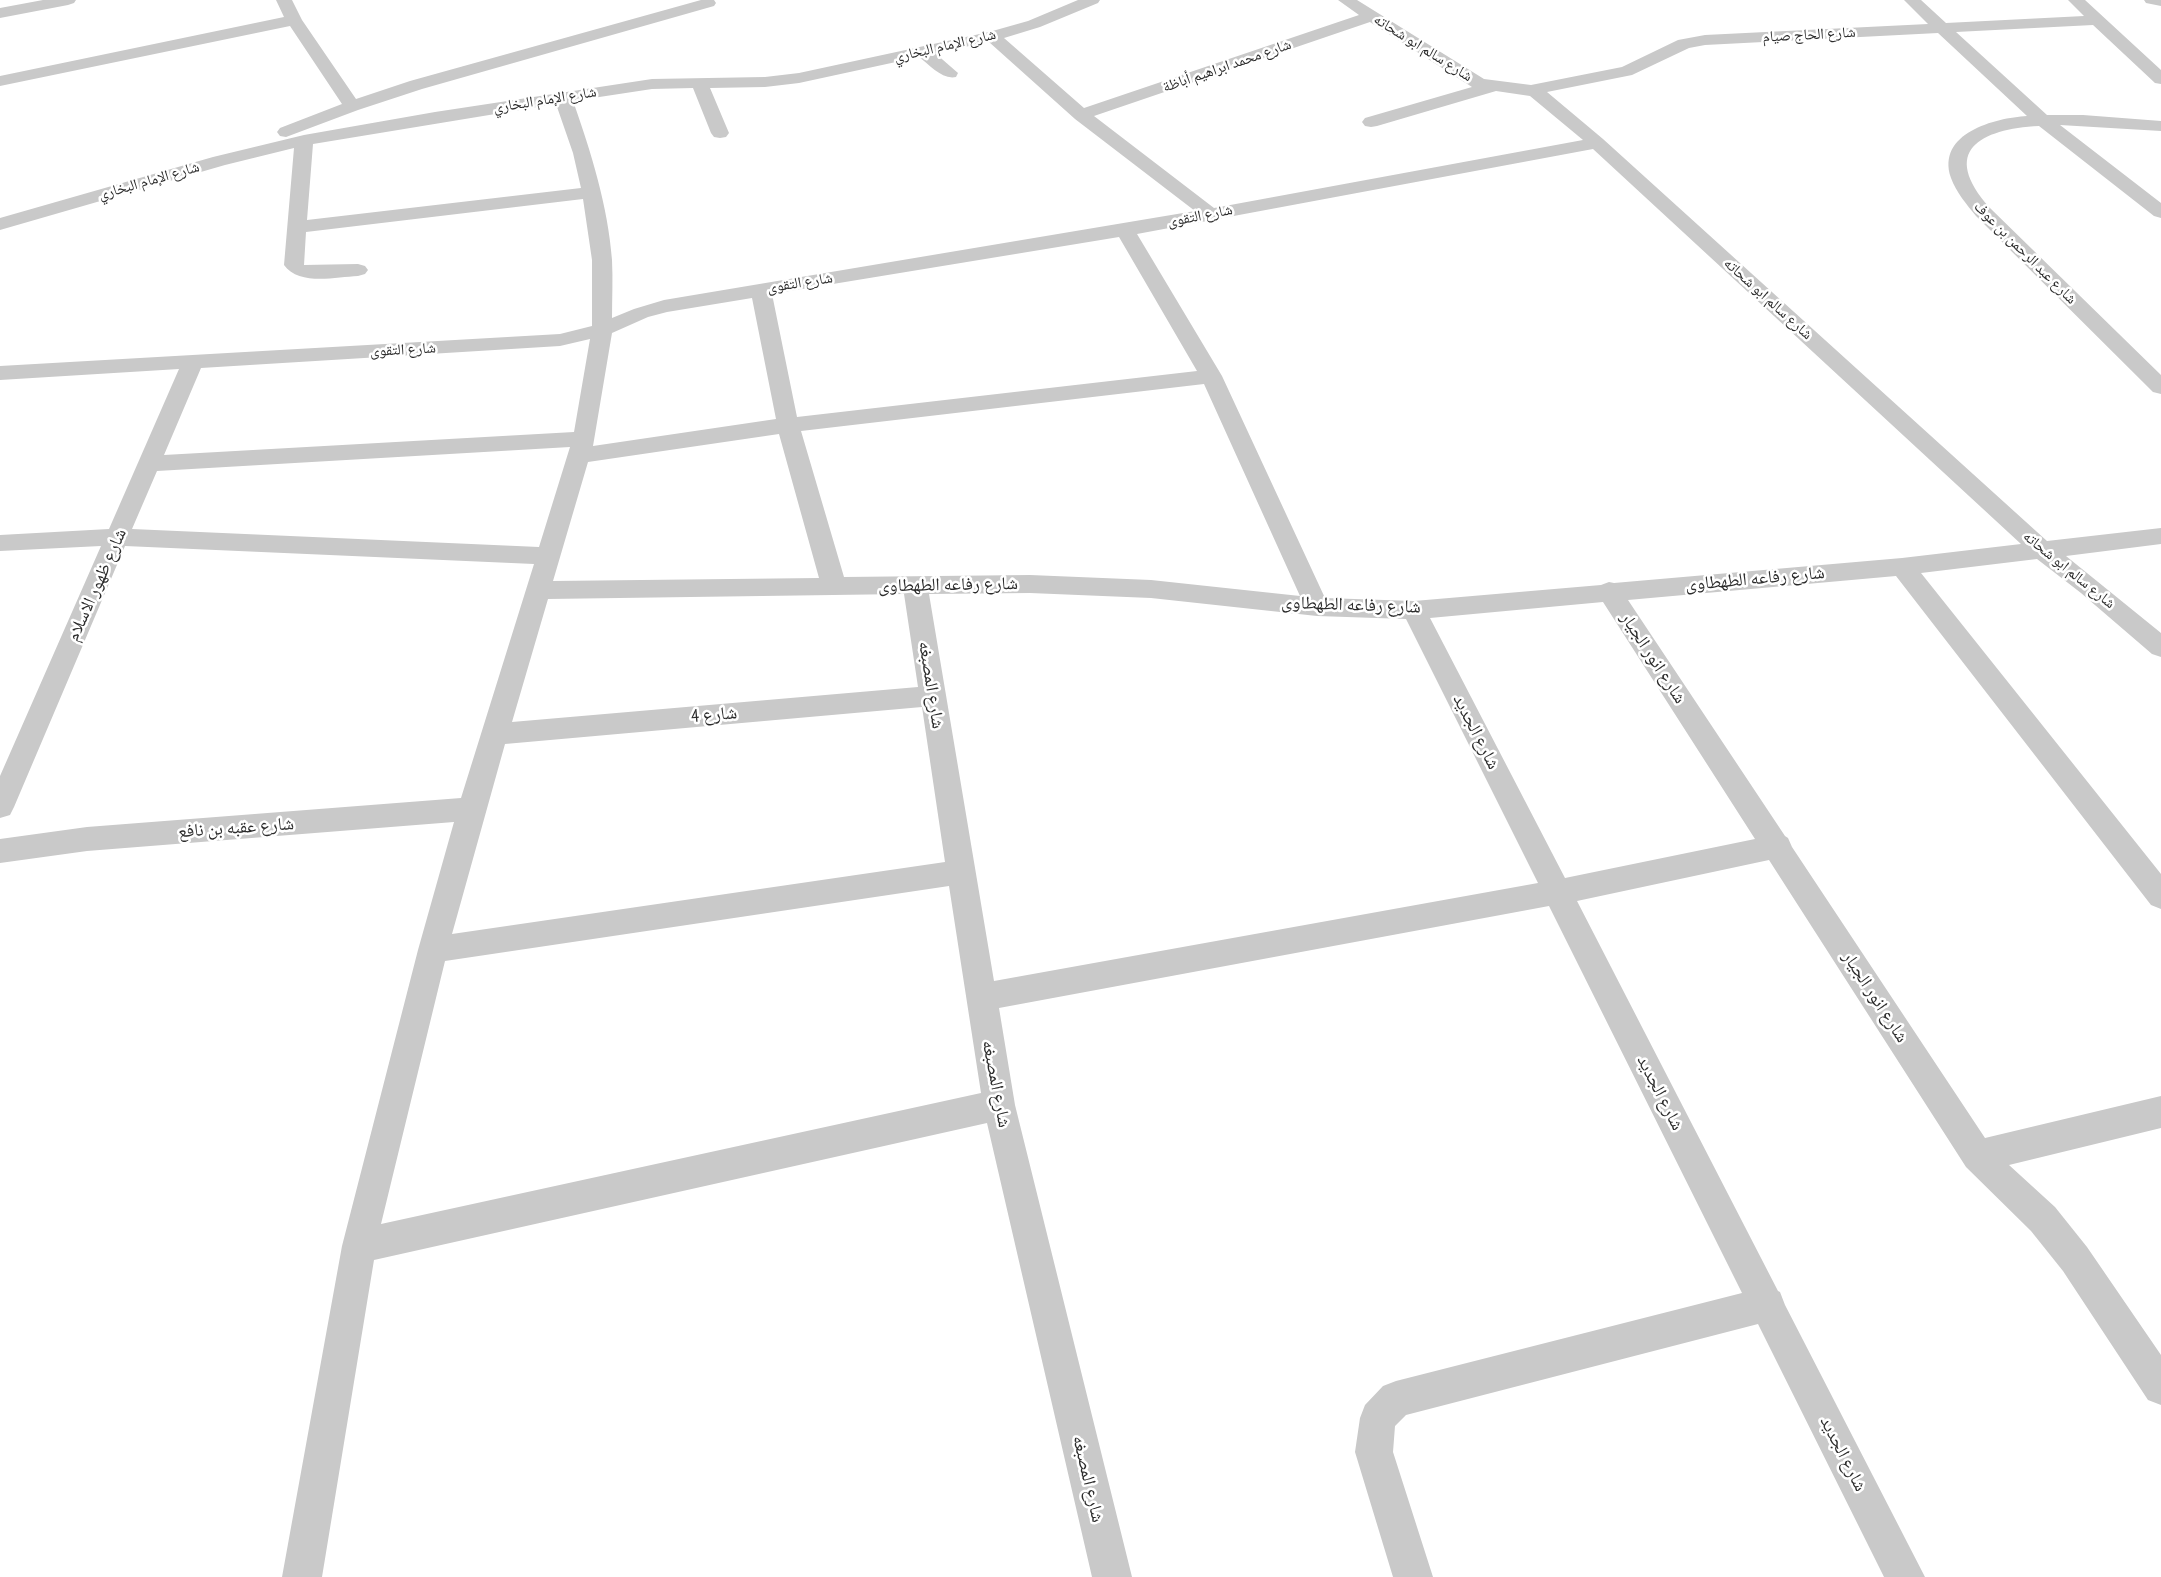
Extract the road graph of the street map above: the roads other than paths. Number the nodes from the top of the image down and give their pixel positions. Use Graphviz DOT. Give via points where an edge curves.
graph roads {
  1 [pos="68,0"];
  2 [pos="284,0"];
  3 [pos="1092,0"];
  4 [pos="1346,0"];
  5 [pos="1912,0"];
  6 [pos="2076,0"];
  7 [pos="2152,0"];
  8 [pos="2161,1"];
  9 [pos="708,3"];
  10 [pos="0,13"];
  11 [pos="1373,16"];
  12 [pos="294,20"];
  13 [pos="2096,20"];
  14 [pos="1941,29"];
  15 [pos="992,36"];
  16 [pos="923,52"];
  17 [pos="950,73"];
  18 [pos="2161,79"];
  19 [pos="0,81"];
  20 [pos="699,83"];
  21 [pos="1494,86"];
  22 [pos="1531,90"];
  23 [pos="563,98"];
  24 [pos="352,106"];
  25 [pos="1081,115"];
  26 [pos="2041,119"];
  27 [pos="1371,122"];
  28 [pos="2161,126"];
  29 [pos="720,134"];
  30 [pos="304,140"];
  31 [pos="1597,143"];
  32 [pos="219,161"];
  33 [pos="591,192"];
  34 [pos="2161,212"];
  35 [pos="1210,214"];
  36 [pos="0,224"];
  37 [pos="298,227"];
  38 [pos="1125,230"];
  39 [pos="358,270"];
  40 [pos="761,290"];
  41 [pos="602,330"];
  42 [pos="193,362"];
  43 [pos="0,373"];
  44 [pos="1211,376"];
  45 [pos="2161,387"];
  46 [pos="788,425"];
  47 [pos="582,448"];
  48 [pos="149,464"];
  49 [pos="2161,536"];
  50 [pos="118,537"];
  51 [pos="0,543"];
  52 [pos="2043,551"];
  53 [pos="550,556"];
  54 [pos="1902,567"];
  55 [pos="915,585"];
  56 [pos="834,586"];
  57 [pos="539,590"];
  58 [pos="1609,592"];
  59 [pos="1317,607"];
  60 [pos="1414,610"];
  61 [pos="2161,647"];
  62 [pos="933,696"];
  63 [pos="495,734"];
  64 [pos="0,806"];
  65 [pos="472,809"];
  66 [pos="1778,846"];
  67 [pos="0,852"];
  68 [pos="961,872"];
  69 [pos="1558,892"];
  70 [pos="2161,896"];
  71 [pos="433,950"];
  72 [pos="981,997"];
  73 [pos="999,1105"];
  74 [pos="2161,1112"];
  75 [pos="1978,1156"];
  76 [pos="359,1246"];
  77 [pos="1768,1304"];
  78 [pos="2161,1387"];
  79 [pos="302,1577"];
  80 [pos="1112,1577"];
  81 [pos="1413,1577"];
  82 [pos="1906,1577"];
  1 -- 10 [label="street"];
  2 -- 12 [label="street"];
  3 -- 15 [label="street, شارع الإمام البخاري" via="1034,24"];
  4 -- 11 [label="street, شارع سالم ابو شحاته"];
  5 -- 14 [label="street"];
  6 -- 13 [label="street"];
  7 -- 8 [label="street"];
  9 -- 24 [label="street"];
  11 -- 21 [label="street, شارع سالم ابو شحاته" via="1470,79"];
  11 -- 25 [label="street, شارع محمد ابراهيم أباظة"];
  12 -- 19 [label="street"];
  12 -- 24 [label="street"];
  13 -- 14 [label="street, شارع الحاج صيام"];
  13 -- 18 [label="street"];
  14 -- 22 [label="street, شارع الحاج صيام" via="1705,40 1684,44 1626,71"];
  14 -- 26 [label="street"];
  15 -- 16 [label="street, شارع الإمام البخاري"];
  15 -- 25 [label="street"];
  16 -- 17 [label="street"];
  16 -- 20 [label="street, شارع الإمام البخاري" via="782,81"];
  20 -- 23 [label="street, شارع الإمام البخاري" via="652,84"];
  20 -- 29 [label="street"];
  21 -- 22 [label="street, شارع سالم ابو شحاته"];
  21 -- 27 [label="street"];
  22 -- 31 [label="street, شارع سالم ابو شحاته"];
  23 -- 30 [label="street, شارع الإمام البخاري" via="435,116"];
  23 -- 33 [label="street" via="582,153"];
  24 -- 32 [label="street"];
  25 -- 35 [label="street"];
  26 -- 28 [label="street, شارع عبد الرحمن بن عوف"];
  26 -- 34 [label="street"];
  26 -- 45 [label="street, شارع عبد الرحمن بن عوف" via="2000,124 1974,134 1962,146 1956,160 1958,176 1967,194 1983,212"];
  30 -- 32 [label="street, شارع الإمام البخاري"];
  30 -- 37 [label="street"];
  31 -- 35 [label="street, شارع التقوى"];
  31 -- 52 [label="street, شارع سالم ابو شحاته"];
  32 -- 36 [label="street, شارع الإمام البخاري"];
  33 -- 37 [label="street"];
  33 -- 41 [label="street" via="602,260"];
  35 -- 38 [label="street, شارع التقوى"];
  37 -- 39 [label="street" via="294,261 297,269 314,272"];
  38 -- 40 [label="street, شارع التقوى"];
  38 -- 44 [label="street"];
  40 -- 41 [label="street, شارع التقوى" via="664,306"];
  40 -- 46 [label="street"];
  41 -- 42 [label="street, شارع التقوى" via="538,343"];
  41 -- 47 [label="street"];
  42 -- 43 [label="street, شارع التقوى"];
  42 -- 48 [label="street, شارع ظهور الاسلام"];
  44 -- 46 [label="street"];
  44 -- 59 [label="street"];
  46 -- 47 [label="street"];
  46 -- 56 [label="street"];
  47 -- 48 [label="street"];
  47 -- 53 [label="street"];
  48 -- 50 [label="street, شارع ظهور الاسلام"];
  49 -- 52 [label="street, شارع رفاعه الطهطاوى"];
  50 -- 51 [label="street"];
  50 -- 53 [label="street"];
  50 -- 64 [label="street, شارع ظهور الاسلام"];
  52 -- 54 [label="street, شارع رفاعه الطهطاوى"];
  52 -- 61 [label="street, شارع سالم ابو شحاته"];
  53 -- 57 [label="street"];
  54 -- 58 [label="street, شارع رفاعه الطهطاوى"];
  54 -- 70 [label="street"];
  55 -- 56 [label="street, شارع رفاعه الطهطاوى"];
  55 -- 59 [label="street, شارع رفاعه الطهطاوى" via="1091,586 1212,594"];
  55 -- 62 [label="street, شارع المصبغه"];
  56 -- 57 [label="street, شارع رفاعه الطهطاوى"];
  57 -- 63 [label="street"];
  58 -- 60 [label="street, شارع رفاعه الطهطاوى"];
  58 -- 66 [label="street, شارع انور الجيار"];
  59 -- 60 [label="street, شارع رفاعه الطهطاوى"];
  60 -- 69 [label="street, شارع الجديد"];
  62 -- 63 [label="street, شارع 4"];
  62 -- 68 [label="street, شارع المصبغه"];
  63 -- 65 [label="street"];
  65 -- 67 [label="street, شارع عقبه بن نافع" via="87,839"];
  65 -- 71 [label="street"];
  66 -- 69 [label="street"];
  66 -- 75 [label="street, شارع انور الجيار"];
  68 -- 71 [label="street"];
  68 -- 72 [label="street, شارع المصبغه"];
  69 -- 72 [label="street"];
  69 -- 77 [label="street, شارع الجديد"];
  71 -- 76 [label="street"];
  72 -- 73 [label="street, شارع المصبغه"];
  73 -- 76 [label="street"];
  73 -- 80 [label="street, شارع المصبغه"];
  74 -- 75 [label="street"];
  75 -- 78 [label="street, شارع انور الجيار" via="2043,1219 2075,1259"];
  76 -- 79 [label="street"];
  77 -- 81 [label="street" via="1396,1399 1378,1418 1374,1452"];
  77 -- 82 [label="street, شارع الجديد"];
}
